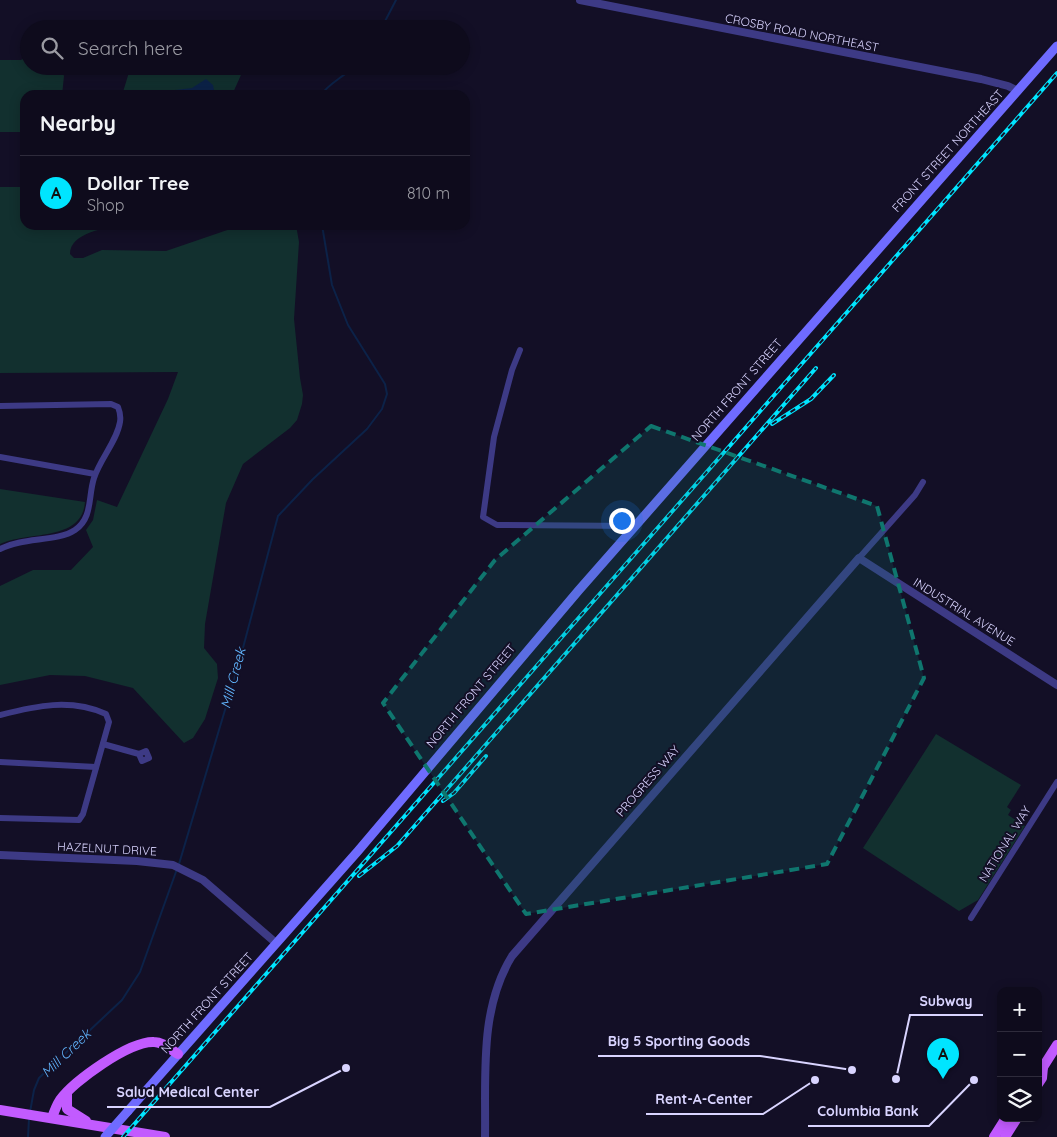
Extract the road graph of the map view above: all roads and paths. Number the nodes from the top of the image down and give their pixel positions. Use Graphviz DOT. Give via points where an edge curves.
graph roads {
  1 [pos="580,0"];
  2 [pos="1057,46"];
  3 [pos="1018,91"];
  4 [pos="858,272"];
  5 [pos="520,350"];
  6 [pos="0,406"];
  7 [pos="0,457"];
  8 [pos="95,474"];
  9 [pos="923,482"];
  10 [pos="635,526"];
  11 [pos="0,549"];
  12 [pos="859,558"];
  13 [pos="1057,685"];
  14 [pos="0,715"];
  15 [pos="103,744"];
  16 [pos="139,754"];
  17 [pos="0,762"];
  18 [pos="96,767"];
  19 [pos="1057,782"];
  20 [pos="0,818"];
  21 [pos="0,855"];
  22 [pos="971,918"];
  23 [pos="276,943"];
  24 [pos="1057,1045"];
  25 [pos="178,1054"];
  26 [pos="1042,1068"];
  27 [pos="67,1093"];
  28 [pos="0,1110"];
  29 [pos="52,1118"];
  30 [pos="1003,1122"];
  31 [pos="1014,1122"];
  32 [pos="96,1126"];
  33 [pos="105,1137"];
  34 [pos="164,1137"];
  35 [pos="485,1137"];
  36 [pos="994,1137"];
  37 [pos="1005,1137"];
  1 -- 3 [label="street, CROSBY ROAD NORTHEAST" via="981,79"];
  2 -- 3 [label="main road, FRONT STREET NORTHEAST"];
  3 -- 4 [label="main road, FRONT STREET NORTHEAST"];
  4 -- 10 [label="main road, NORTH FRONT STREET"];
  5 -- 10 [label="street" via="494,437 483,517 497,524"];
  6 -- 8 [label="street" via="111,404 118,407 120,423"];
  7 -- 8 [label="street"];
  8 -- 11 [label="street" via="88,512 75,530 15,542"];
  9 -- 12 [label="street, PROGRESS WAY"];
  10 -- 23 [label="main road, NORTH FRONT STREET"];
  12 -- 13 [label="street, INDUSTRIAL AVENUE"];
  12 -- 35 [label="street, PROGRESS WAY" via="512,956 498,984 489,1020"];
  14 -- 15 [label="street" via="43,705 85,707 108,716"];
  15 -- 16 [label="street"];
  15 -- 18 [label="street"];
  17 -- 18 [label="street"];
  18 -- 20 [label="street" via="79,820"];
  19 -- 22 [label="street, NATIONAL WAY"];
  21 -- 23 [label="street, HAZELNUT DRIVE" via="173,865 211,886"];
  23 -- 25 [label="main road, NORTH FRONT STREET"];
  24 -- 26 [label="main road"];
  25 -- 27 [label="main road" via="157,1042 132,1046 119,1052"];
  25 -- 33 [label="main road, NORTH FRONT STREET, bridge"];
  27 -- 29 [label="main road" via="58,1103"];
  27 -- 32 [label="main road" via="66,1106 70,1111"];
  28 -- 29 [label="main road"];
  29 -- 32 [label="main road"];
  30 -- 36 [label="main road"];
  31 -- 37 [label="main road"];
  32 -- 34 [label="main road"];
}
